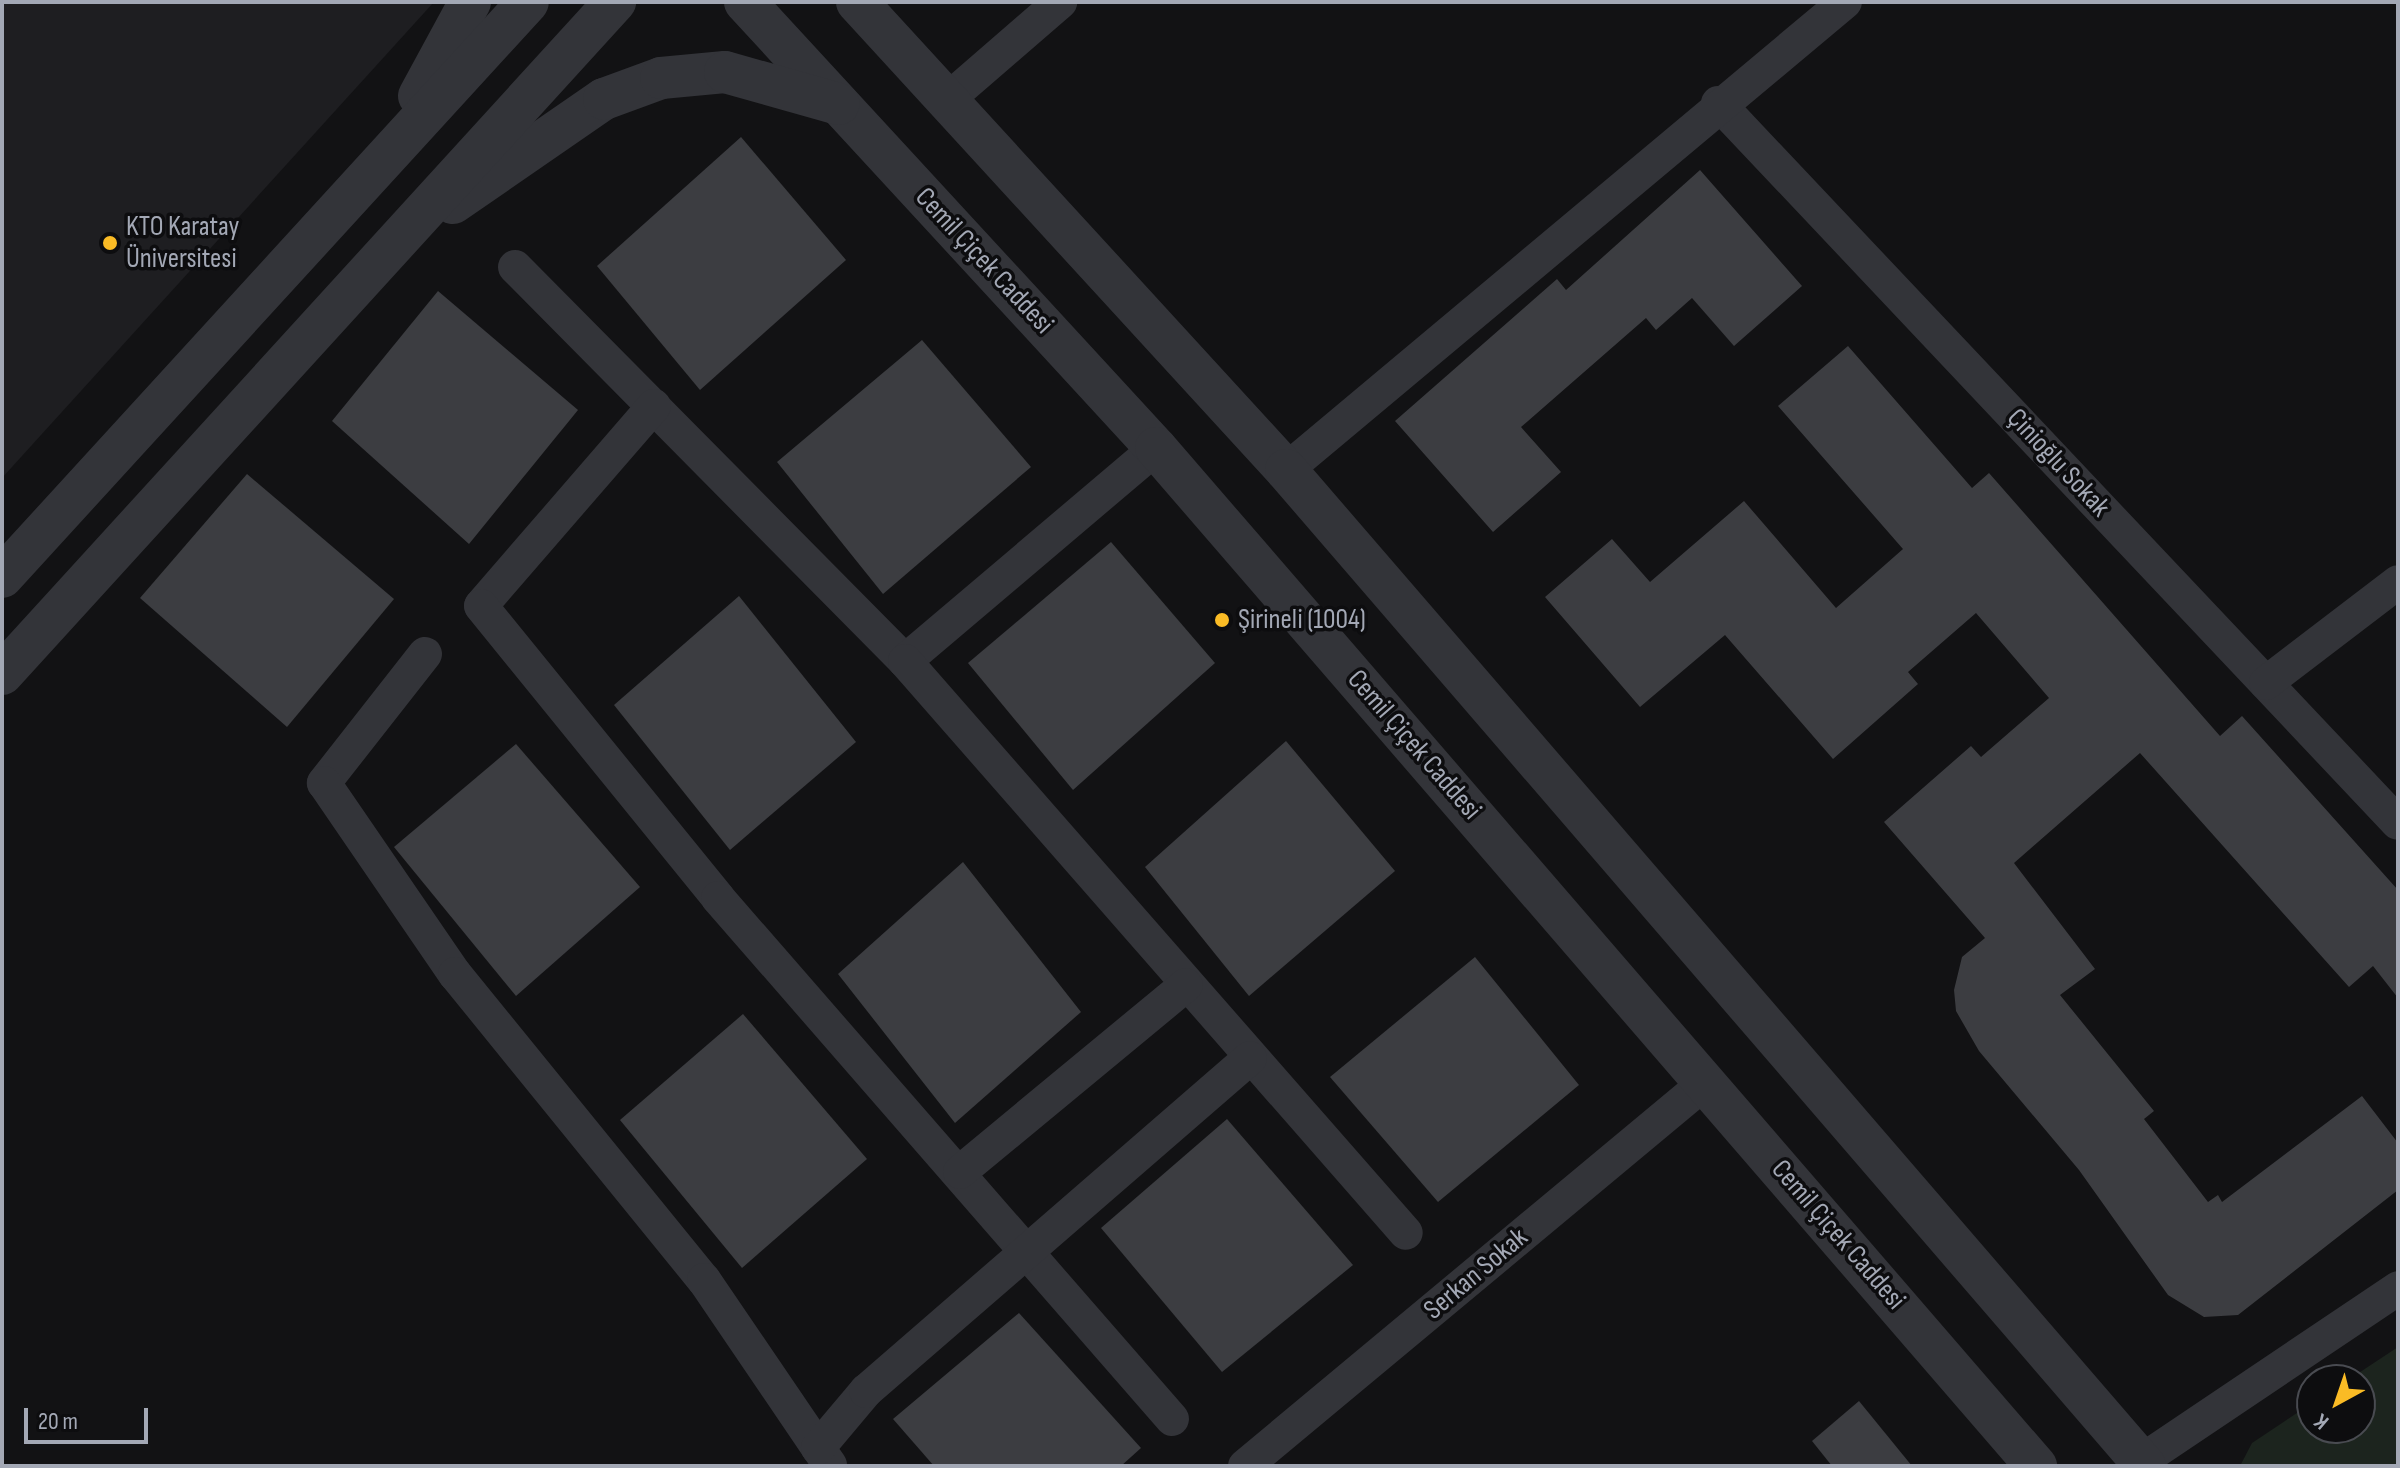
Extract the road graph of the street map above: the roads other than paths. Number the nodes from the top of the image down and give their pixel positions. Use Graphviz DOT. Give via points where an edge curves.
graph roads {
  1 [pos="470,2"];
  2 [pos="528,2"];
  3 [pos="615,2"];
  4 [pos="745,2"];
  5 [pos="857,2"];
  6 [pos="1060,2"];
  7 [pos="1845,2"];
  8 [pos="947,100"];
  9 [pos="1718,103"];
  10 [pos="839,104"];
  11 [pos="379,166"];
  12 [pos="393,245"];
  13 [pos="515,267"];
  14 [pos="654,406"];
  15 [pos="1156,448"];
  16 [pos="1286,470"];
  17 [pos="2,577"];
  18 [pos="2398,582"];
  19 [pos="425,654"];
  20 [pos="905,661"];
  21 [pos="2,674"];
  22 [pos="2266,683"];
  23 [pos="2398,823"];
  24 [pos="1186,985"];
  25 [pos="1250,1058"];
  26 [pos="1706,1082"];
  27 [pos="960,1172"];
  28 [pos="1406,1233"];
  29 [pos="1027,1252"];
  30 [pos="2398,1288"];
  31 [pos="1172,1419"];
  32 [pos="824,1457"];
  33 [pos="2143,1463"];
  34 [pos="1245,1466"];
  35 [pos="2036,1466"];
  1 -- 11 [label="street"];
  2 -- 11 [label="street"];
  3 -- 12 [label="street"];
  4 -- 10 [label="street, Cemil Çiçek Caddesi"];
  5 -- 8 [label="street"];
  6 -- 8 [label="street"];
  7 -- 9 [label="street"];
  8 -- 16 [label="street"];
  9 -- 16 [label="street"];
  9 -- 22 [label="street, Çinioğlu Sokak"];
  10 -- 12 [label="street" via="725,72 661,78 604,99"];
  10 -- 15 [label="street, Cemil Çiçek Caddesi"];
  11 -- 17 [label="street"];
  12 -- 21 [label="street"];
  13 -- 14 [label="street"];
  14 -- 20 [label="street"];
  14 -- 27 [label="street" via="481,606 718,898"];
  15 -- 20 [label="street"];
  15 -- 26 [label="street, Cemil Çiçek Caddesi"];
  16 -- 33 [label="street"];
  18 -- 22 [label="street"];
  19 -- 32 [label="street" via="324,783 455,974 704,1280"];
  20 -- 24 [label="street"];
  22 -- 23 [label="street, Çinioğlu Sokak"];
  24 -- 25 [label="street"];
  24 -- 27 [label="street"];
  25 -- 28 [label="street"];
  25 -- 29 [label="street"];
  26 -- 34 [label="street, Serkan Sokak"];
  26 -- 35 [label="street, Cemil Çiçek Caddesi"];
  27 -- 29 [label="street"];
  29 -- 31 [label="street"];
  29 -- 32 [label="street" via="866,1391"];
  30 -- 33 [label="street"];
}
